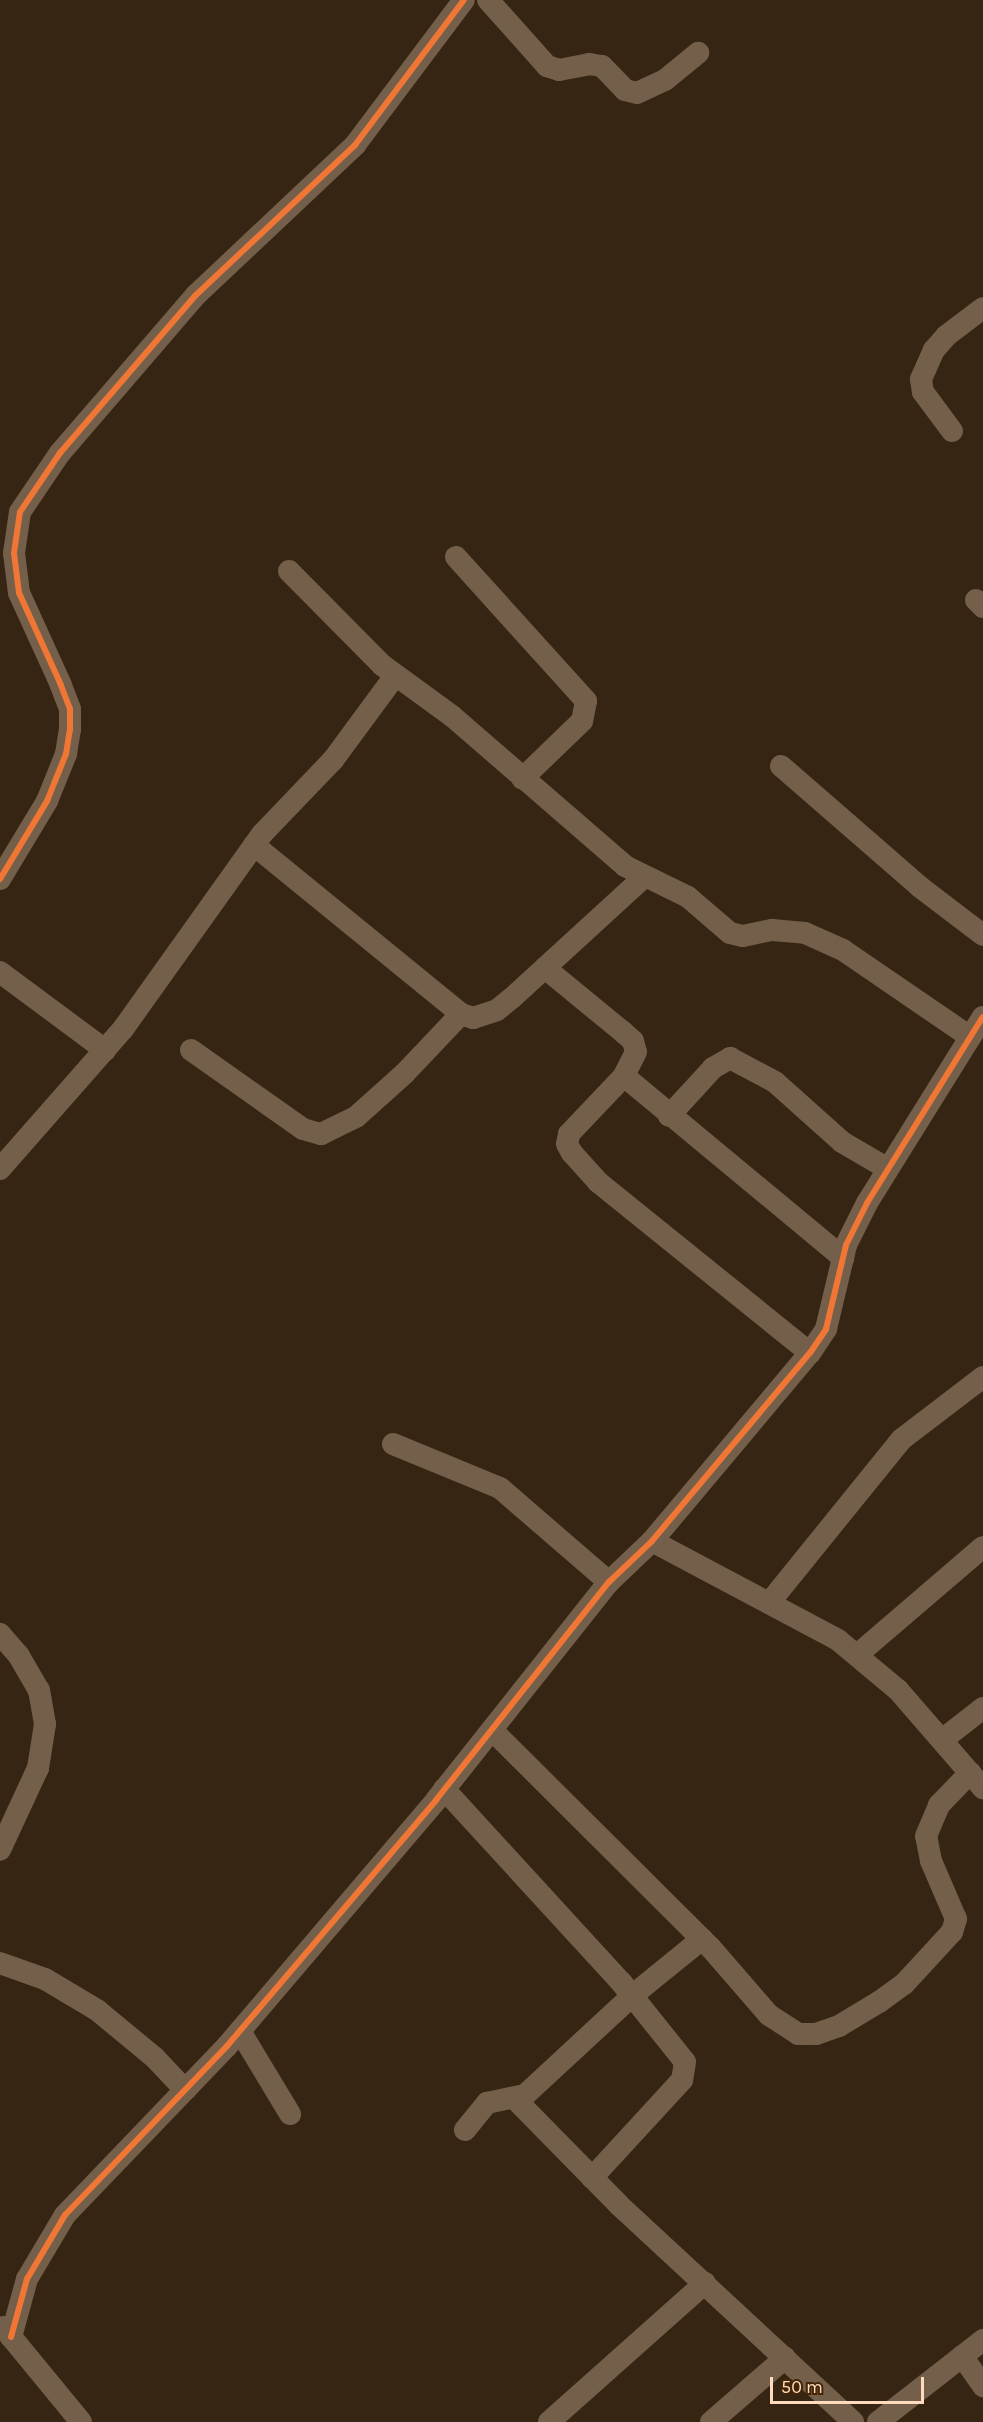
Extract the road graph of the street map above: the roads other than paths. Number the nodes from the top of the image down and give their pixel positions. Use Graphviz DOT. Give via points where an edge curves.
graph roads {
  1 [pos="464,0"];
  2 [pos="488,0"];
  3 [pos="698,53"];
  4 [pos="983,308"];
  5 [pos="952,431"];
  6 [pos="20,512"];
  7 [pos="0,525"];
  8 [pos="456,557"];
  9 [pos="289,571"];
  10 [pos="395,676"];
  11 [pos="781,766"];
  12 [pos="522,779"];
  13 [pos="254,845"];
  14 [pos="643,878"];
  15 [pos="0,879"];
  16 [pos="983,935"];
  17 [pos="545,968"];
  18 [pos="0,972"];
  19 [pos="461,1014"];
  20 [pos="983,1017"];
  21 [pos="970,1037"];
  22 [pos="105,1050"];
  23 [pos="191,1050"];
  24 [pos="624,1076"];
  25 [pos="669,1116"];
  26 [pos="888,1168"];
  27 [pos="0,1169"];
  28 [pos="843,1258"];
  29 [pos="810,1353"];
  30 [pos="983,1377"];
  31 [pos="393,1444"];
  32 [pos="652,1541"];
  33 [pos="983,1547"];
  34 [pos="609,1582"];
  35 [pos="770,1603"];
  36 [pos="0,1634"];
  37 [pos="857,1655"];
  38 [pos="983,1708"];
  39 [pos="492,1730"];
  40 [pos="942,1740"];
  41 [pos="977,1780"];
  42 [pos="444,1790"];
  43 [pos="0,1850"];
  44 [pos="702,1939"];
  45 [pos="0,1963"];
  46 [pos="633,1995"];
  47 [pos="240,2031"];
  48 [pos="185,2090"];
  49 [pos="515,2099"];
  50 [pos="290,2114"];
  51 [pos="465,2130"];
  52 [pos="592,2178"];
  53 [pos="705,2283"];
  54 [pos="6,2330"];
  55 [pos="983,2340"];
  56 [pos="962,2356"];
  57 [pos="785,2358"];
  58 [pos="983,2386"];
  59 [pos="81,2422"];
  60 [pos="549,2422"];
  61 [pos="711,2422"];
  62 [pos="853,2422"];
  63 [pos="878,2422"];
  1 -- 6 [label="street" via="355,144 182,310 60,453"];
  2 -- 3 [label="street" via="547,66 559,70 589,64 602,66 625,90 637,93 665,80"];
  4 -- 5 [label="street" via="946,336 934,350 921,379 923,392"];
  6 -- 7 [label="street"];
  6 -- 15 [label="street" via="14,554 19,593 70,709 70,730 66,754 47,801"];
  8 -- 12 [label="street" via="586,701 582,721"];
  9 -- 10 [label="street"];
  10 -- 12 [label="street" via="452,716"];
  10 -- 13 [label="street" via="333,760"];
  11 -- 16 [label="street" via="920,887"];
  12 -- 14 [label="street"];
  13 -- 19 [label="street"];
  13 -- 22 [label="street"];
  14 -- 17 [label="street"];
  14 -- 21 [label="street" via="688,897 730,933 806,933 843,950"];
  17 -- 19 [label="street" via="497,1010 473,1018"];
  17 -- 24 [label="street" via="633,1041 634,1058"];
  18 -- 22 [label="street"];
  19 -- 23 [label="street" via="356,1117 321,1134 303,1129"];
  20 -- 21 [label="street"];
  21 -- 26 [label="street"];
  22 -- 27 [label="street"];
  24 -- 25 [label="street"];
  24 -- 29 [label="street" via="569,1134 567,1144 572,1153 598,1182"];
  25 -- 26 [label="street" via="723,1060 741,1060 798,1099 842,1142"];
  25 -- 28 [label="street"];
  26 -- 28 [label="street" via="867,1203"];
  28 -- 29 [label="street" via="833,1310"];
  29 -- 32 [label="street"];
  30 -- 35 [label="street" via="902,1439"];
  31 -- 34 [label="street" via="500,1488"];
  32 -- 34 [label="street"];
  32 -- 35 [label="street"];
  33 -- 37 [label="street"];
  34 -- 39 [label="street"];
  35 -- 37 [label="street" via="809,1622"];
  36 -- 43 [label="street" via="19,1656 39,1690 45,1724 38,1768"];
  37 -- 40 [label="street" via="898,1690"];
  38 -- 40 [label="street"];
  39 -- 42 [label="street"];
  39 -- 44 [label="street"];
  40 -- 41 [label="street"];
  41 -- 44 [label="street" via="939,1805 926,1836 931,1861 956,1919 952,1932 904,1984 839,2026 816,2034 798,2034 769,2015"];
  42 -- 46 [label="street"];
  42 -- 47 [label="street"];
  44 -- 46 [label="street"];
  45 -- 48 [label="street" via="45,1979 97,2010 155,2058"];
  46 -- 49 [label="street" via="536,2086"];
  46 -- 52 [label="street" via="677,2050 686,2071"];
  47 -- 48 [label="street"];
  47 -- 50 [label="street"];
  48 -- 54 [label="street" via="59,2223 27,2279"];
  49 -- 51 [label="street" via="487,2103"];
  49 -- 52 [label="street"];
  52 -- 53 [label="street"];
  53 -- 57 [label="street"];
  53 -- 60 [label="street"];
  54 -- 59 [label="street"];
  55 -- 56 [label="street"];
  56 -- 58 [label="street"];
  56 -- 63 [label="street"];
  57 -- 61 [label="street"];
  57 -- 62 [label="street"];
}
